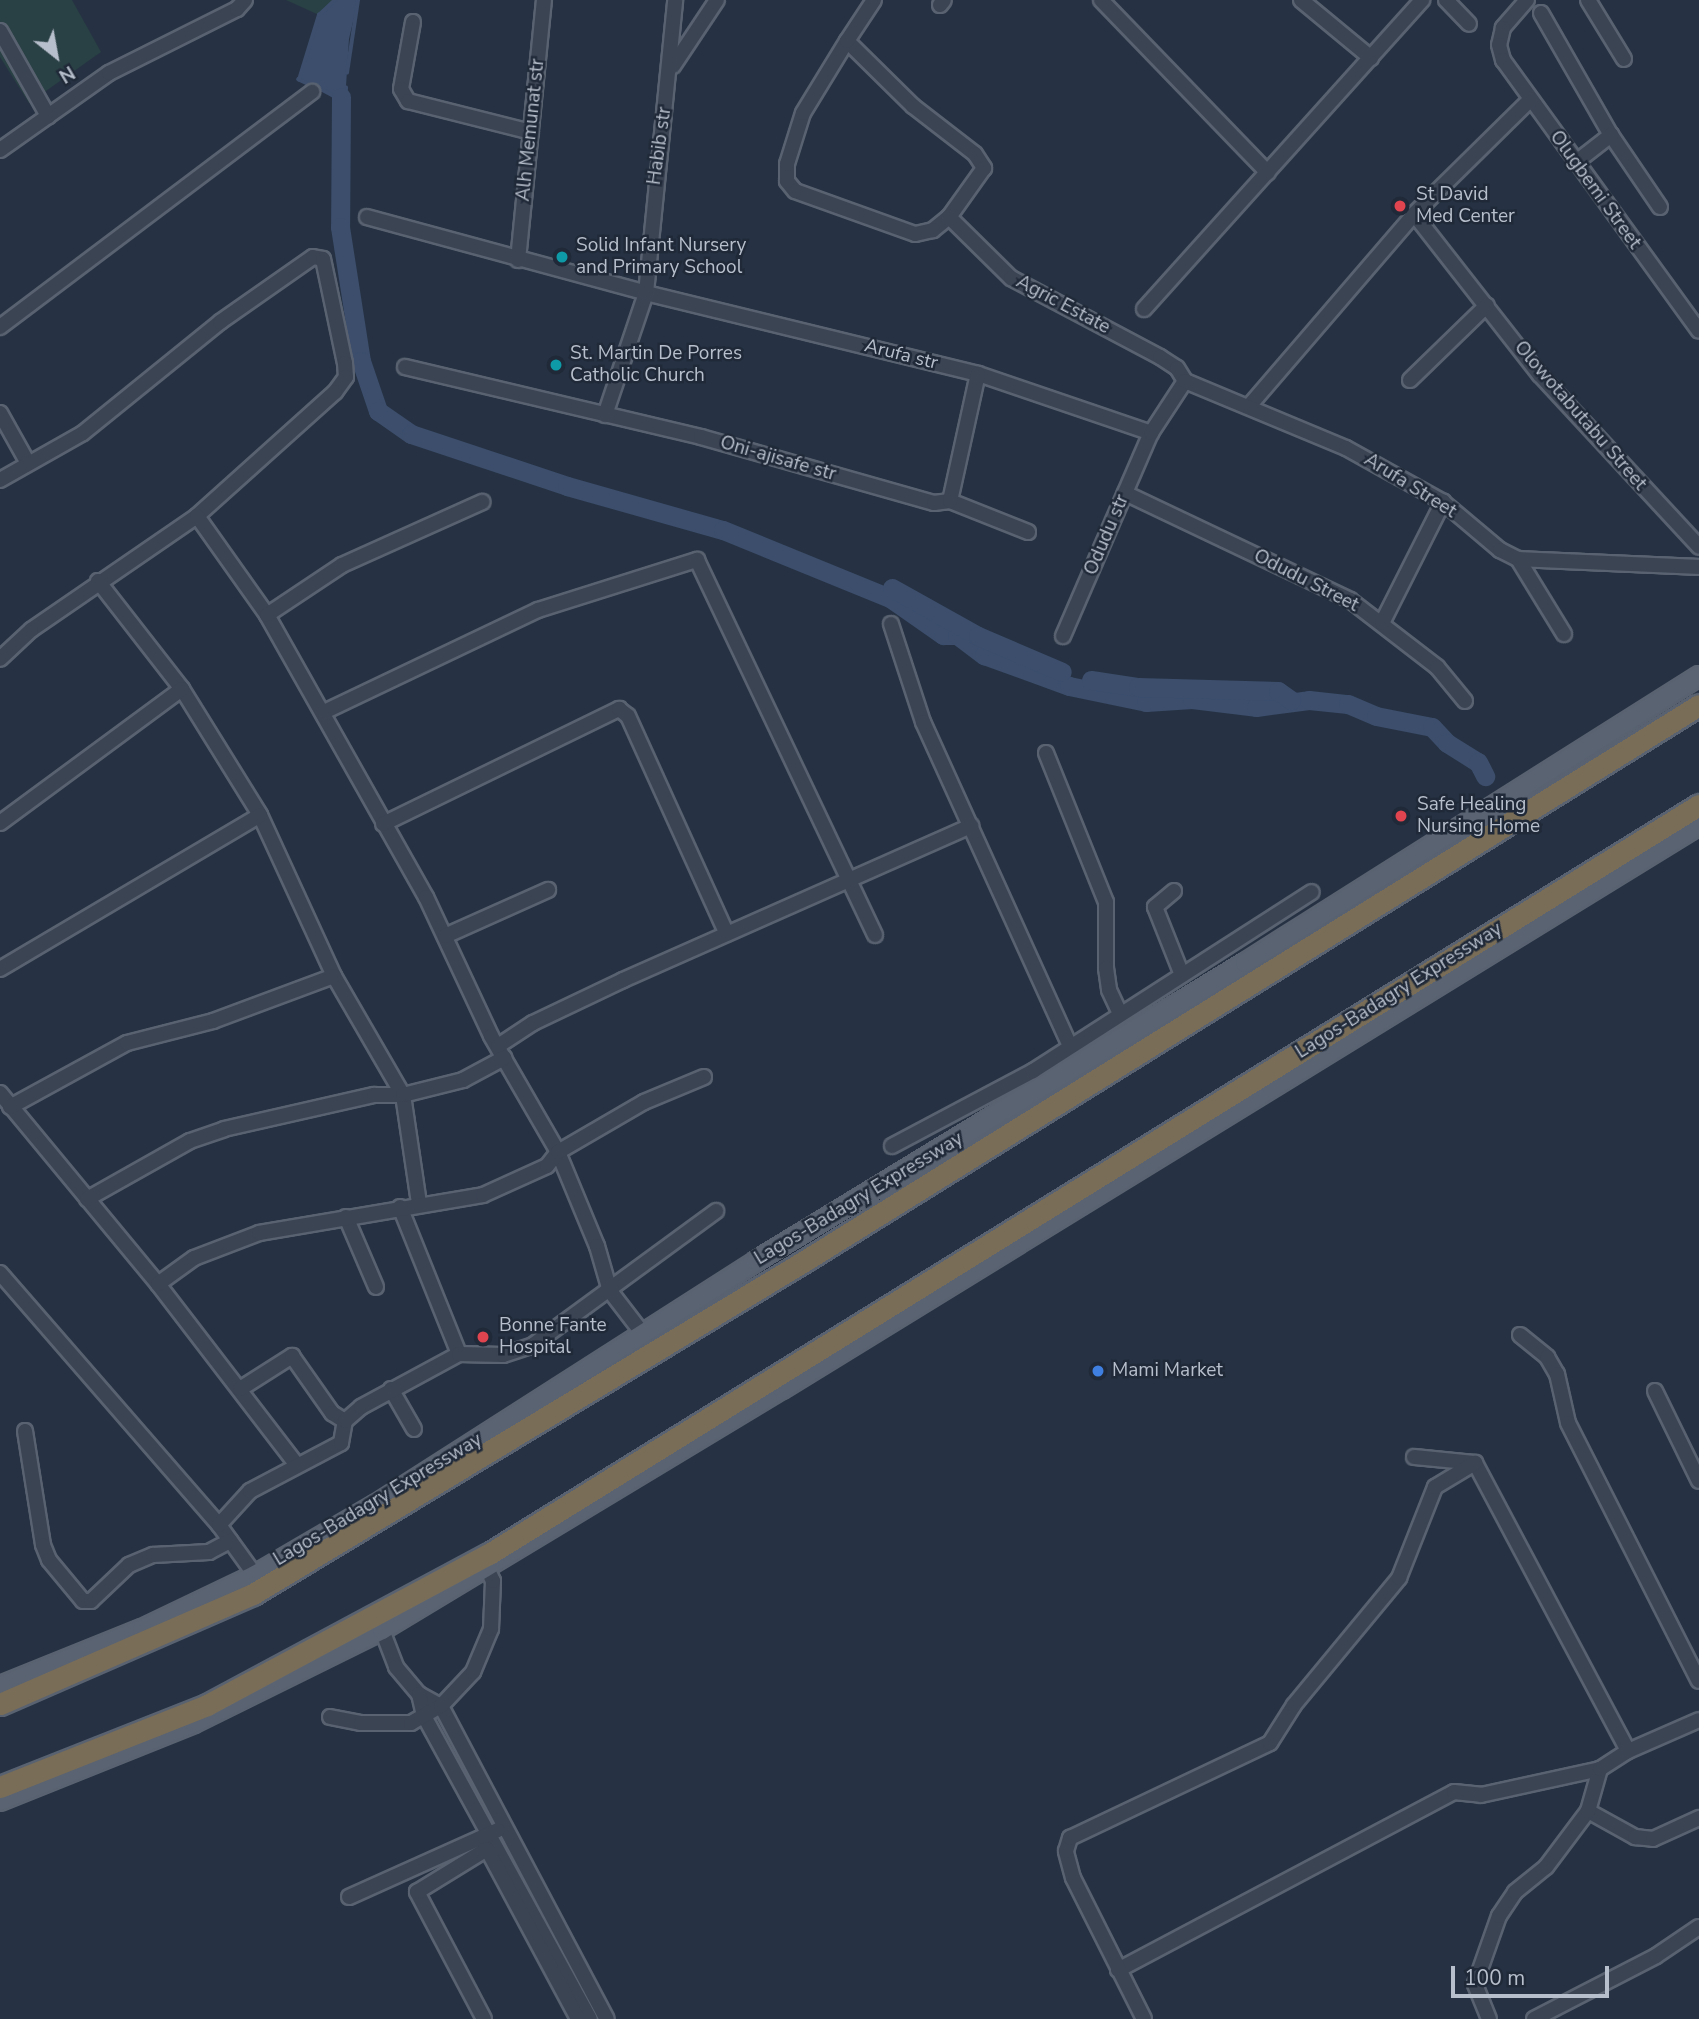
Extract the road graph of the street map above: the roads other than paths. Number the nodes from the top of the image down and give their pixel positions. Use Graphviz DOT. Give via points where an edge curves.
graph roads {
  1 [pos="245,0"];
  2 [pos="544,0"];
  3 [pos="675,0"];
  4 [pos="717,0"];
  5 [pos="874,0"];
  6 [pos="1101,0"];
  7 [pos="1301,0"];
  8 [pos="1422,0"];
  9 [pos="1446,0"];
  10 [pos="1527,0"];
  11 [pos="1587,0"];
  12 [pos="1541,13"];
  13 [pos="413,22"];
  14 [pos="1469,24"];
  15 [pos="0,31"];
  16 [pos="847,41"];
  17 [pos="1371,58"];
  18 [pos="1624,59"];
  19 [pos="672,68"];
  20 [pos="312,92"];
  21 [pos="1530,100"];
  22 [pos="48,116"];
  23 [pos="531,132"];
  24 [pos="1611,135"];
  25 [pos="0,150"];
  26 [pos="1575,163"];
  27 [pos="1268,173"];
  28 [pos="1660,207"];
  29 [pos="1414,214"];
  30 [pos="367,217"];
  31 [pos="949,217"];
  32 [pos="518,260"];
  33 [pos="646,293"];
  34 [pos="1487,305"];
  35 [pos="1144,309"];
  36 [pos="0,327"];
  37 [pos="1699,331"];
  38 [pos="405,367"];
  39 [pos="978,374"];
  40 [pos="1410,380"];
  41 [pos="1185,381"];
  42 [pos="1250,405"];
  43 [pos="0,413"];
  44 [pos="605,415"];
  45 [pos="1151,433"];
  46 [pos="28,463"];
  47 [pos="0,480"];
  48 [pos="1125,493"];
  49 [pos="950,501"];
  50 [pos="482,502"];
  51 [pos="1443,502"];
  52 [pos="197,516"];
  53 [pos="1028,532"];
  54 [pos="1699,547"];
  55 [pos="1518,559"];
  56 [pos="1699,567"];
  57 [pos="98,581"];
  58 [pos="267,615"];
  59 [pos="1382,623"];
  60 [pos="891,624"];
  61 [pos="1564,634"];
  62 [pos="1063,636"];
  63 [pos="0,659"];
  64 [pos="1699,676"];
  65 [pos="182,689"];
  66 [pos="1465,701"];
  67 [pos="1699,705"];
  68 [pos="324,712"];
  69 [pos="1046,753"];
  70 [pos="1699,805"];
  71 [pos="260,815"];
  72 [pos="0,823"];
  73 [pos="383,824"];
  74 [pos="1699,825"];
  75 [pos="971,826"];
  76 [pos="846,882"];
  77 [pos="548,890"];
  78 [pos="1174,891"];
  79 [pos="1312,892"];
  80 [pos="727,934"];
  81 [pos="875,935"];
  82 [pos="445,936"];
  83 [pos="0,969"];
  84 [pos="1182,975"];
  85 [pos="334,976"];
  86 [pos="1120,1014"];
  87 [pos="1070,1046"];
  88 [pos="501,1052"];
  89 [pos="704,1077"];
  90 [pos="0,1093"];
  91 [pos="402,1094"];
  92 [pos="10,1107"];
  93 [pos="892,1146"];
  94 [pos="558,1152"];
  95 [pos="87,1199"];
  96 [pos="419,1203"];
  97 [pos="400,1207"];
  98 [pos="716,1211"];
  99 [pos="346,1217"];
  100 [pos="0,1273"];
  101 [pos="158,1284"];
  102 [pos="376,1287"];
  103 [pos="610,1291"];
  104 [pos="643,1334"];
  105 [pos="1520,1335"];
  106 [pos="458,1354"];
  107 [pos="240,1389"];
  108 [pos="391,1389"];
  109 [pos="1655,1391"];
  110 [pos="345,1421"];
  111 [pos="414,1429"];
  112 [pos="25,1431"];
  113 [pos="1414,1457"];
  114 [pos="448,1460"];
  115 [pos="1475,1463"];
  116 [pos="297,1465"];
  117 [pos="1699,1481"];
  118 [pos="219,1525"];
  119 [pos="230,1541"];
  120 [pos="327,1550"];
  121 [pos="488,1561"];
  122 [pos="255,1575"];
  123 [pos="382,1630"];
  124 [pos="1699,1681"];
  125 [pos="0,1686"];
  126 [pos="419,1694"];
  127 [pos="0,1704"];
  128 [pos="441,1706"];
  129 [pos="424,1716"];
  130 [pos="330,1717"];
  131 [pos="1699,1720"];
  132 [pos="1628,1751"];
  133 [pos="1600,1769"];
  134 [pos="0,1787"];
  135 [pos="0,1801"];
  136 [pos="1588,1811"];
  137 [pos="1699,1818"];
  138 [pos="497,1831"];
  139 [pos="349,1898"];
  140 [pos="1699,1927"];
  141 [pos="1118,1970"];
  142 [pos="484,2019"];
  143 [pos="578,2019"];
  144 [pos="590,2019"];
  145 [pos="607,2019"];
  146 [pos="1144,2019"];
  147 [pos="1489,2019"];
  148 [pos="1534,2019"];
  1 -- 22 [label="street" via="237,9 109,73"];
  2 -- 23 [label="street, Alh Memunat str"];
  3 -- 19 [label="street, Habib str"];
  4 -- 19 [label="street"];
  5 -- 16 [label="street"];
  6 -- 27 [label="street"];
  7 -- 17 [label="street"];
  8 -- 17 [label="street"];
  9 -- 14 [label="street"];
  10 -- 21 [label="street, Olugbemi Street" via="1503,28 1499,45 1503,60"];
  11 -- 18 [label="street"];
  12 -- 24 [label="street"];
  13 -- 23 [label="street" via="401,89 408,101"];
  15 -- 22 [label="street"];
  16 -- 31 [label="street" via="913,106 975,154 984,168"];
  16 -- 31 [label="street" via="803,113 788,164 788,181 795,191 915,234 933,230"];
  17 -- 27 [label="street"];
  19 -- 33 [label="street, Habib str" via="655,180"];
  20 -- 36 [label="street"];
  21 -- 26 [label="street, Olugbemi Street"];
  21 -- 29 [label="street"];
  22 -- 25 [label="street"];
  23 -- 32 [label="street, Alh Memunat str"];
  24 -- 26 [label="street"];
  24 -- 28 [label="street"];
  26 -- 37 [label="street, Olugbemi Street"];
  27 -- 35 [label="street"];
  29 -- 34 [label="street, Olowotabutabu Street"];
  29 -- 42 [label="street"];
  30 -- 32 [label="street"];
  31 -- 41 [label="street, Agric Estate" via="1011,278 1160,357 1177,368"];
  32 -- 33 [label="street"];
  33 -- 39 [label="street, Arufa str"];
  33 -- 44 [label="street"];
  34 -- 40 [label="street"];
  34 -- 54 [label="street, Olowotabutabu Street" via="1540,375"];
  38 -- 44 [label="street, Oni-ajisafe str"];
  39 -- 45 [label="street, Arufa str"];
  39 -- 49 [label="street"];
  41 -- 42 [label="street, Arufa Street"];
  41 -- 45 [label="street"];
  42 -- 51 [label="street, Arufa Street" via="1346,447"];
  43 -- 46 [label="street"];
  44 -- 49 [label="street, Oni-ajisafe str" via="701,437 934,503"];
  45 -- 48 [label="street, Odudu str"];
  46 -- 47 [label="street"];
  46 -- 52 [label="street" via="83,433 220,322 313,257 323,258 346,377 250,472"];
  48 -- 59 [label="street, Odudu Street" via="1350,600"];
  48 -- 62 [label="street, Odudu str"];
  49 -- 53 [label="street, Oni-ajisafe str"];
  50 -- 58 [label="street" via="342,565"];
  51 -- 55 [label="street, Arufa Street" via="1500,551"];
  51 -- 59 [label="street"];
  52 -- 57 [label="street"];
  52 -- 58 [label="street"];
  55 -- 56 [label="street, Arufa Street"];
  55 -- 61 [label="street"];
  57 -- 63 [label="street"];
  57 -- 65 [label="street"];
  58 -- 68 [label="street"];
  59 -- 66 [label="street, Odudu Street" via="1437,667"];
  60 -- 75 [label="street" via="923,722"];
  64 -- 104 [label="main road, Lagos-Badagry Expressway"];
  65 -- 71 [label="street"];
  65 -- 72 [label="street"];
  67 -- 120 [label="highway, Lagos-Badagry Expressway"];
  68 -- 73 [label="street"];
  68 -- 76 [label="street" via="538,610 697,560"];
  69 -- 86 [label="street" via="1106,902 1105,968"];
  70 -- 121 [label="highway, Lagos-Badagry Expressway"];
  71 -- 83 [label="street"];
  71 -- 85 [label="street"];
  73 -- 80 [label="street" via="620,709 628,716"];
  73 -- 82 [label="street"];
  74 -- 121 [label="main road, Lagos-Badagry Expressway"];
  75 -- 76 [label="street"];
  75 -- 87 [label="street"];
  76 -- 80 [label="street"];
  76 -- 81 [label="street"];
  77 -- 82 [label="street"];
  78 -- 84 [label="street" via="1155,907"];
  79 -- 84 [label="street"];
  80 -- 88 [label="street" via="533,1023"];
  82 -- 88 [label="street"];
  84 -- 86 [label="street"];
  85 -- 91 [label="street"];
  85 -- 92 [label="street" via="213,1021 127,1043"];
  86 -- 87 [label="street"];
  87 -- 93 [label="street"];
  88 -- 91 [label="street" via="463,1080"];
  88 -- 94 [label="street"];
  89 -- 94 [label="street" via="644,1102"];
  90 -- 92 [label="street"];
  91 -- 95 [label="street" via="373,1095 224,1129 190,1141"];
  91 -- 96 [label="street"];
  92 -- 95 [label="street"];
  94 -- 96 [label="street" via="547,1166 483,1195"];
  94 -- 103 [label="street"];
  95 -- 101 [label="street"];
  96 -- 97 [label="street"];
  97 -- 99 [label="street"];
  97 -- 106 [label="street"];
  98 -- 103 [label="street"];
  99 -- 101 [label="street" via="283,1227 228,1244 194,1258"];
  99 -- 102 [label="street"];
  100 -- 118 [label="street"];
  101 -- 107 [label="street"];
  103 -- 104 [label="street"];
  103 -- 106 [label="street" via="521,1351"];
  104 -- 114 [label="main road, Lagos-Badagry Expressway"];
  105 -- 124 [label="street" via="1547,1357 1557,1374 1568,1423"];
  106 -- 108 [label="street"];
  107 -- 110 [label="street" via="292,1356 332,1413"];
  107 -- 116 [label="street"];
  108 -- 110 [label="street"];
  108 -- 111 [label="street"];
  109 -- 117 [label="street"];
  110 -- 116 [label="street" via="341,1443"];
  112 -- 119 [label="street" via="43,1545 49,1560 83,1601 91,1601 129,1566 153,1555 209,1552"];
  113 -- 115 [label="street"];
  114 -- 120 [label="highway" via="420,1486"];
  114 -- 122 [label="main road, Lagos-Badagry Expressway"];
  115 -- 132 [label="street"];
  115 -- 141 [label="street" via="1435,1487 1399,1578 1294,1705 1270,1743 1070,1838 1068,1864"];
  116 -- 118 [label="street" via="244,1496"];
  118 -- 119 [label="street"];
  119 -- 122 [label="street"];
  120 -- 127 [label="highway, Lagos-Badagry Expressway" via="253,1594"];
  121 -- 123 [label="main road, Lagos-Badagry Expressway"];
  121 -- 128 [label="street" via="493,1581 491,1629 473,1672"];
  121 -- 134 [label="highway, Lagos-Badagry Expressway" via="207,1705"];
  122 -- 125 [label="main road, Lagos-Badagry Expressway" via="142,1629"];
  123 -- 126 [label="street" via="396,1667"];
  123 -- 135 [label="main road, Lagos-Badagry Expressway" via="194,1723"];
  126 -- 128 [label="street"];
  126 -- 129 [label="street"];
  128 -- 129 [label="street"];
  128 -- 138 [label="street"];
  129 -- 130 [label="street" via="411,1723 384,1724"];
  129 -- 138 [label="street"];
  131 -- 132 [label="street"];
  132 -- 133 [label="street"];
  133 -- 136 [label="street"];
  133 -- 141 [label="street" via="1481,1795 1454,1792"];
  136 -- 137 [label="street" via="1634,1838 1653,1839"];
  136 -- 147 [label="street" via="1546,1867 1516,1892 1499,1916 1475,1984"];
  138 -- 139 [label="street"];
  138 -- 144 [label="street"];
  138 -- 145 [label="street"];
  140 -- 148 [label="street" via="1656,1956"];
  141 -- 146 [label="street"];
  142 -- 143 [label="street" via="417,1892 487,1849"];
}
